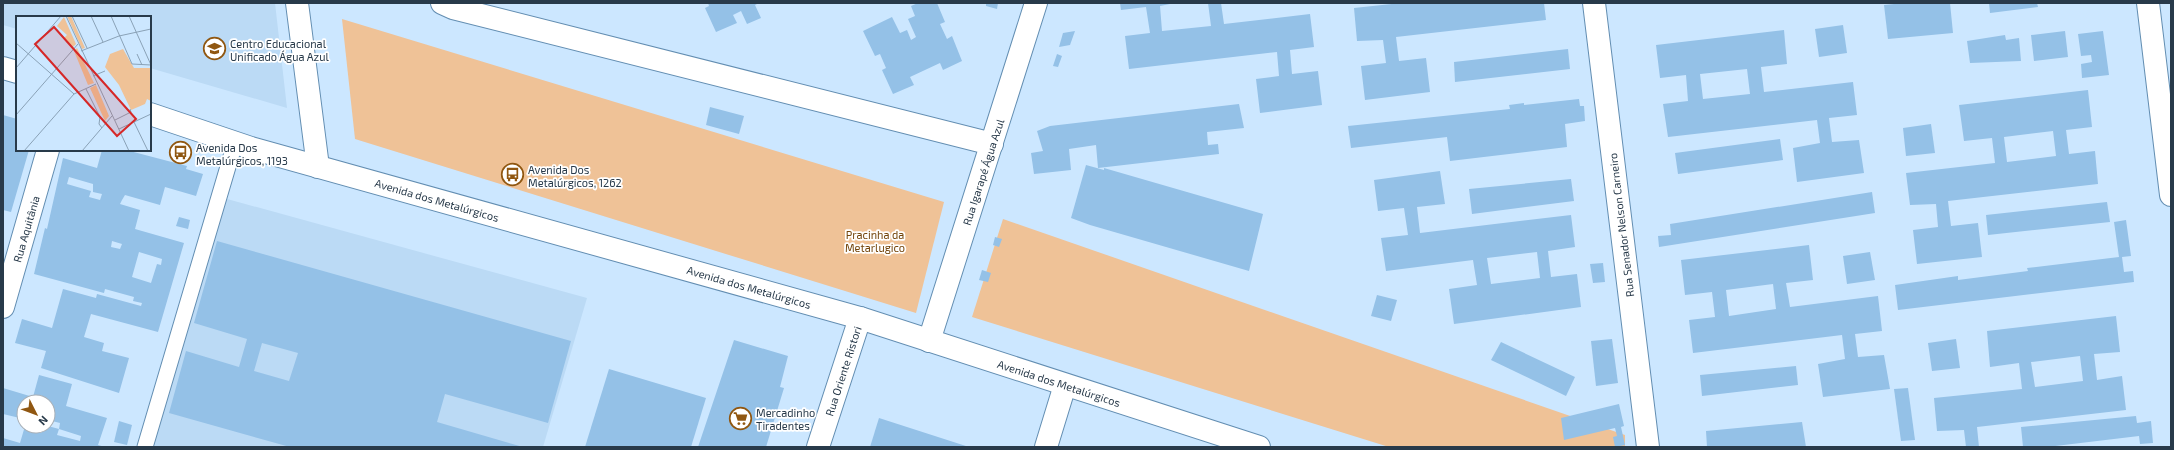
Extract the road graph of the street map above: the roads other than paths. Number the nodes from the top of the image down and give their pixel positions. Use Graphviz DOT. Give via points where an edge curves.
graph roads {
  1 [pos="297,3"];
  2 [pos="442,3"];
  3 [pos="1036,3"];
  4 [pos="1594,3"];
  5 [pos="2148,3"];
  6 [pos="3,68"];
  7 [pos="16,72"];
  8 [pos="151,114"];
  9 [pos="235,143"];
  10 [pos="992,144"];
  11 [pos="48,151"];
  12 [pos="318,167"];
  13 [pos="2171,195"];
  14 [pos="3,307"];
  15 [pos="860,318"];
  16 [pos="929,341"];
  17 [pos="1065,385"];
  18 [pos="145,447"];
  19 [pos="818,447"];
  20 [pos="1046,447"];
  21 [pos="1258,447"];
  22 [pos="1648,447"];
  1 -- 12 [label="street"];
  2 -- 10 [label="street" via="461,10"];
  3 -- 10 [label="street, Rua Igarapé Água Azul"];
  4 -- 22 [label="street, Rua Senador Nelson Carneiro"];
  5 -- 13 [label="street"];
  6 -- 7 [label="street"];
  8 -- 9 [label="street, Avenida dos Metalúrgicos"];
  9 -- 12 [label="street, Avenida dos Metalúrgicos"];
  9 -- 18 [label="lane"];
  10 -- 16 [label="street, Rua Igarapé Água Azul"];
  11 -- 14 [label="street, Rua Aquitânia"];
  12 -- 15 [label="street, Avenida dos Metalúrgicos"];
  15 -- 16 [label="street, Avenida dos Metalúrgicos"];
  15 -- 19 [label="street, Rua Oriente Ristori"];
  16 -- 17 [label="street, Avenida dos Metalúrgicos"];
  17 -- 20 [label="street"];
  17 -- 21 [label="street, Avenida dos Metalúrgicos"];
}
